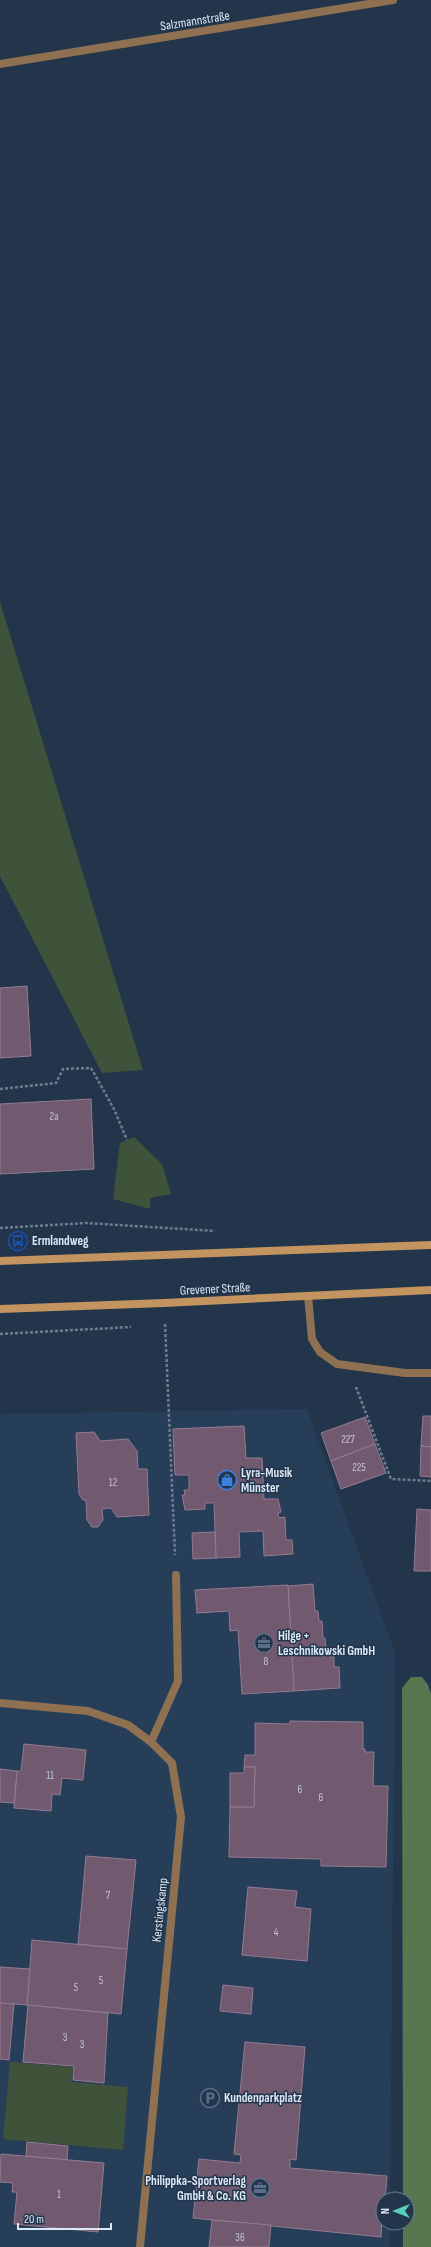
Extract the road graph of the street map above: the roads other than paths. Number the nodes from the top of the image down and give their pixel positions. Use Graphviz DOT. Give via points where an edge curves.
graph roads {
  1 [pos="393,0"];
  2 [pos="0,64"];
  3 [pos="431,1245"];
  4 [pos="0,1261"];
  5 [pos="431,1290"];
  6 [pos="308,1296"];
  7 [pos="0,1309"];
  8 [pos="431,1373"];
  9 [pos="176,1575"];
  10 [pos="0,1703"];
  11 [pos="151,1742"];
  12 [pos="140,2247"];
  1 -- 2 [label="street, Salzmannstraße"];
  3 -- 4 [label="main road"];
  5 -- 6 [label="main road, Grevener Straße"];
  6 -- 7 [label="main road, Grevener Straße"];
  6 -- 8 [label="street" via="312,1339 320,1352 337,1364 405,1373"];
  9 -- 11 [label="street" via="178,1681"];
  10 -- 11 [label="street, Kerstingskamp" via="88,1711 128,1725"];
  11 -- 12 [label="street, Kerstingskamp" via="172,1763 182,1817"];
}
